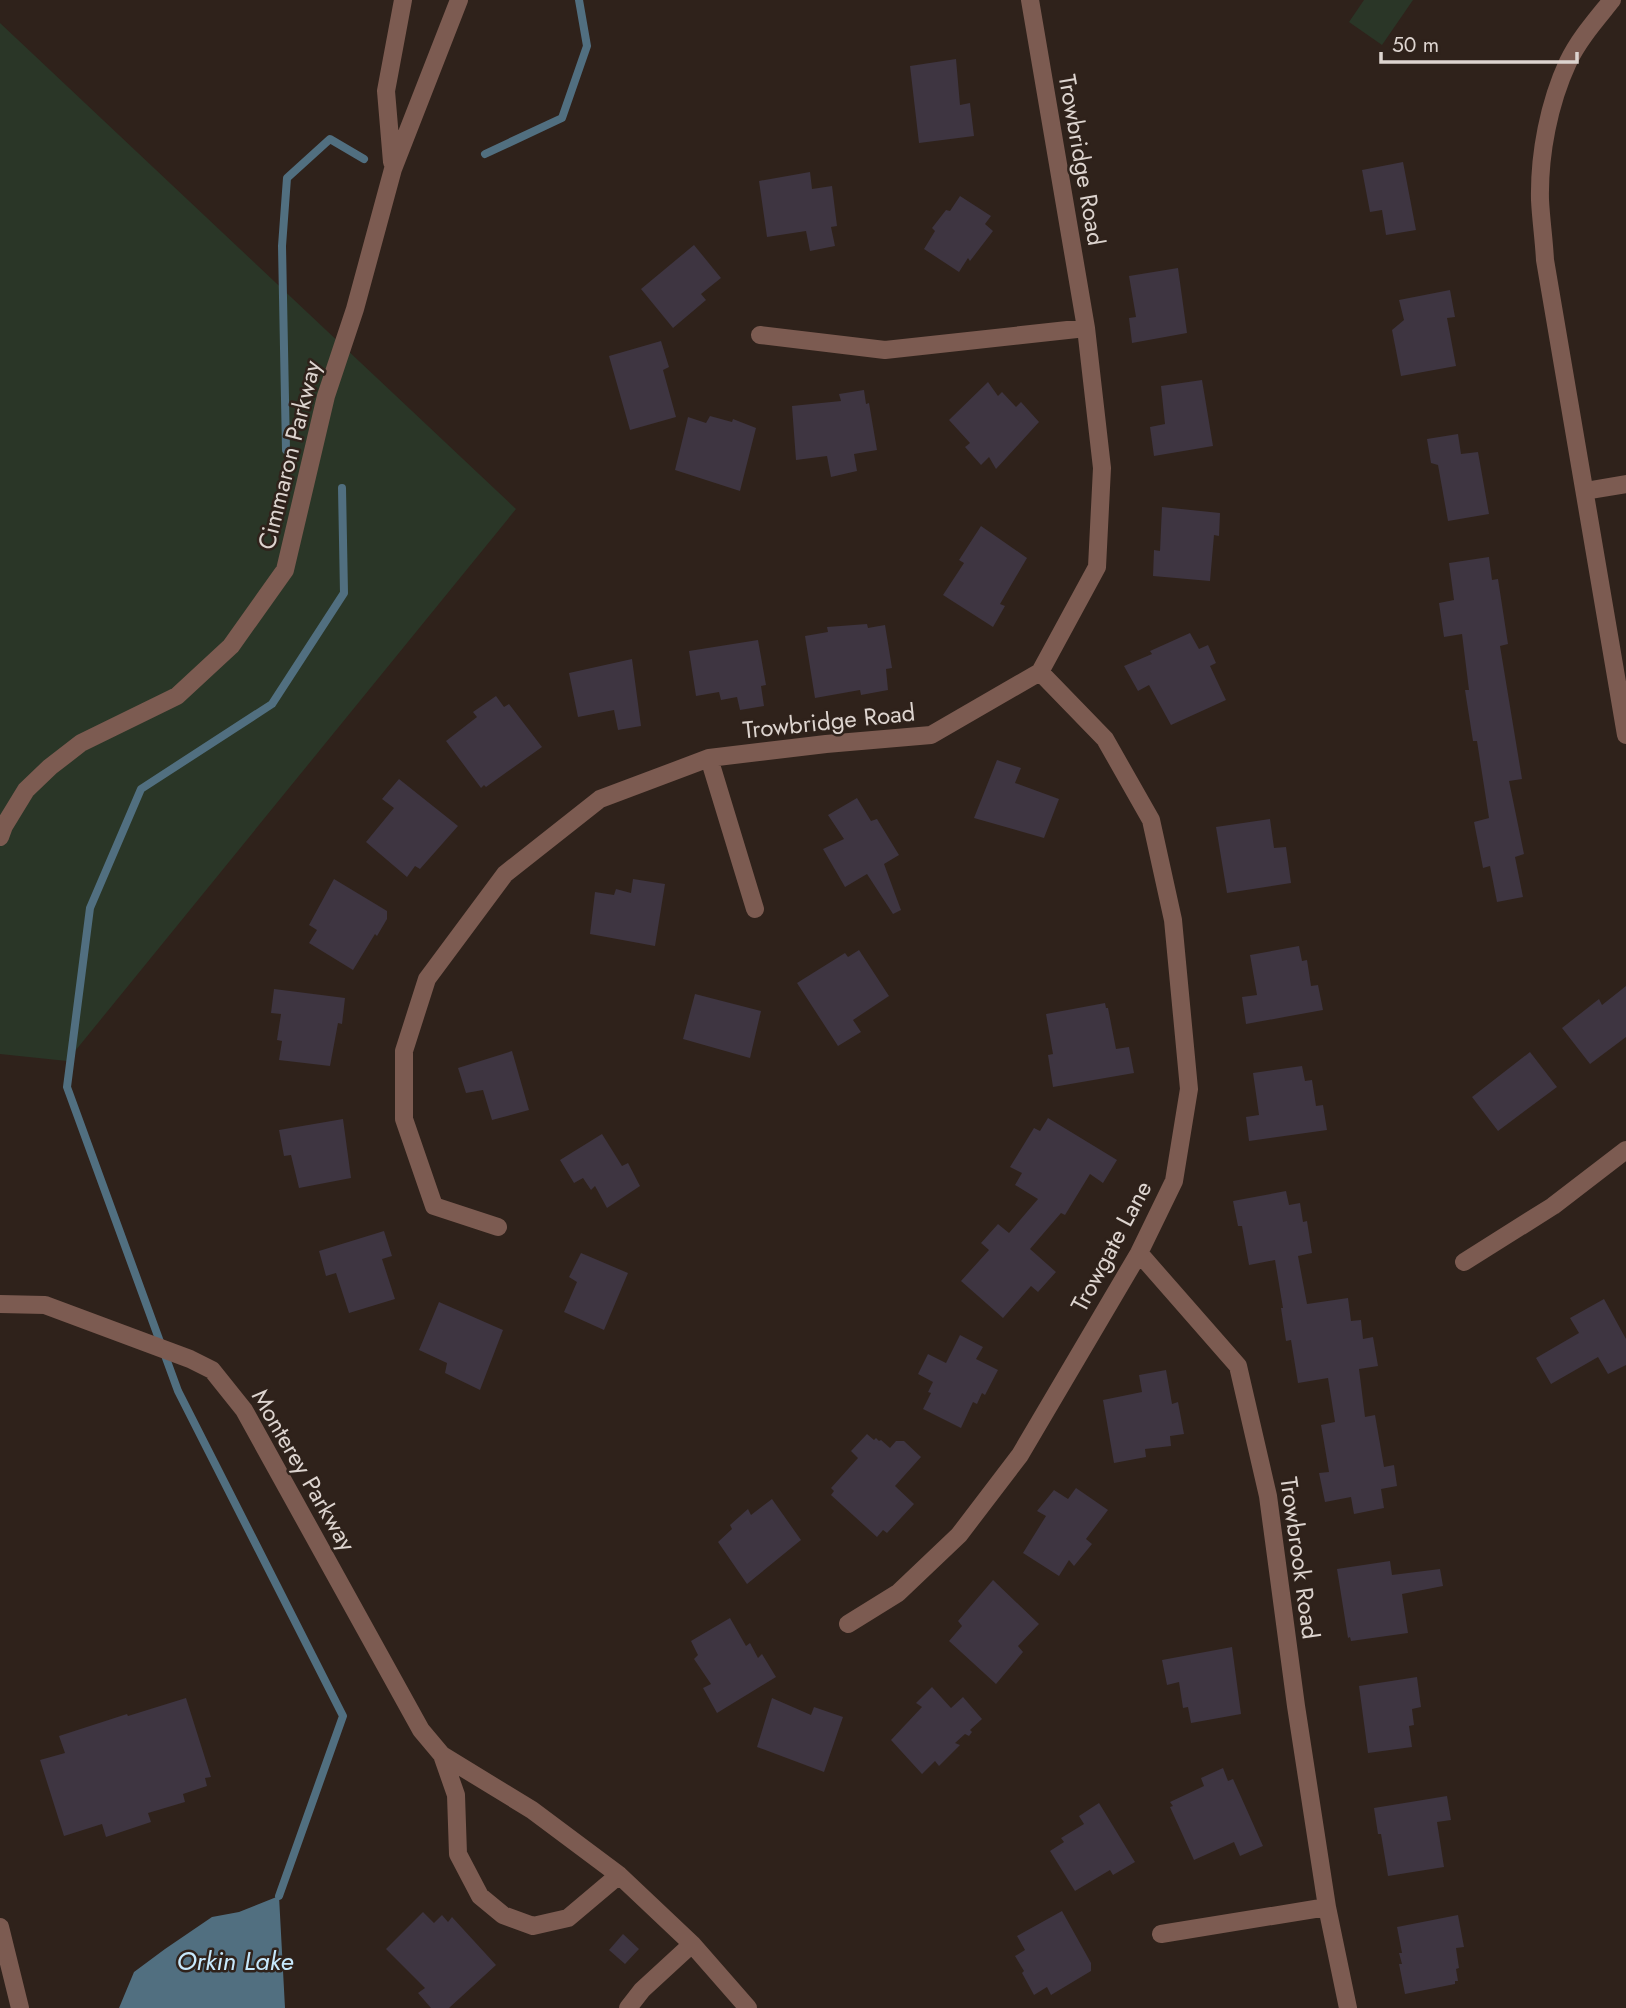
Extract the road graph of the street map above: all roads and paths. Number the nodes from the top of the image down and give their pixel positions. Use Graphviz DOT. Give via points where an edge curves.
graph roads {
  1 [pos="403,0"];
  2 [pos="459,0"];
  3 [pos="1030,0"];
  4 [pos="1612,0"];
  5 [pos="393,169"];
  6 [pos="1086,328"];
  7 [pos="760,335"];
  8 [pos="1626,484"];
  9 [pos="1585,491"];
  10 [pos="1040,672"];
  11 [pos="1626,735"];
  12 [pos="709,758"];
  13 [pos="0,837"];
  14 [pos="755,909"];
  15 [pos="1626,1150"];
  16 [pos="498,1227"];
  17 [pos="1139,1253"];
  18 [pos="1464,1262"];
  19 [pos="0,1304"];
  20 [pos="848,1625"];
  21 [pos="442,1755"];
  22 [pos="619,1875"];
  23 [pos="1327,1907"];
  24 [pos="0,1927"];
  25 [pos="1161,1934"];
  26 [pos="692,1944"];
  27 [pos="6,1975"];
  28 [pos="20,2008"];
  29 [pos="628,2008"];
  30 [pos="748,2008"];
  31 [pos="1348,2008"];
  1 -- 5 [label="street, Cimmaron Parkway" via="387,91"];
  2 -- 5 [label="street, Cimmaron Parkway"];
  3 -- 6 [label="street, Trowbridge Road"];
  4 -- 9 [label="street" via="1568,62 1554,99 1540,199 1545,260"];
  5 -- 13 [label="street, Cimmaron Parkway" via="326,396 285,570 230,646 177,696 80,743 26,790"];
  6 -- 7 [label="street" via="885,350"];
  6 -- 10 [label="street, Trowbridge Road" via="1102,468 1097,567"];
  8 -- 9 [label="street"];
  9 -- 11 [label="street"];
  10 -- 12 [label="street, Trowbridge Road" via="932,735"];
  10 -- 17 [label="street, Trowgate Lane" via="1105,739 1151,820 1173,920 1189,1089 1174,1181"];
  12 -- 14 [label="street"];
  12 -- 16 [label="street, Trowbridge Road" via="600,799 505,874 426,979 404,1051 404,1119 434,1206"];
  15 -- 18 [label="street" via="1553,1206"];
  17 -- 20 [label="street, Trowgate Lane" via="1020,1455 959,1535 898,1593"];
  17 -- 23 [label="street, Trowbrook Road" via="1238,1366 1268,1496"];
  19 -- 21 [label="street, Monterey Parkway" via="45,1305 212,1370 244,1410 421,1730"];
  21 -- 22 [label="street, Monterey Parkway" via="532,1810"];
  21 -- 22 [label="street, Monterey Parkway" via="456,1796 458,1854 480,1896 503,1914 533,1926 568,1918"];
  22 -- 26 [label="street, Monterey Parkway"];
  23 -- 25 [label="street"];
  23 -- 31 [label="street, Trowbrook Road"];
  24 -- 27 [label="street"];
  26 -- 29 [label="street"];
  26 -- 30 [label="street, Monterey Parkway"];
  27 -- 28 [label="street"];
}
